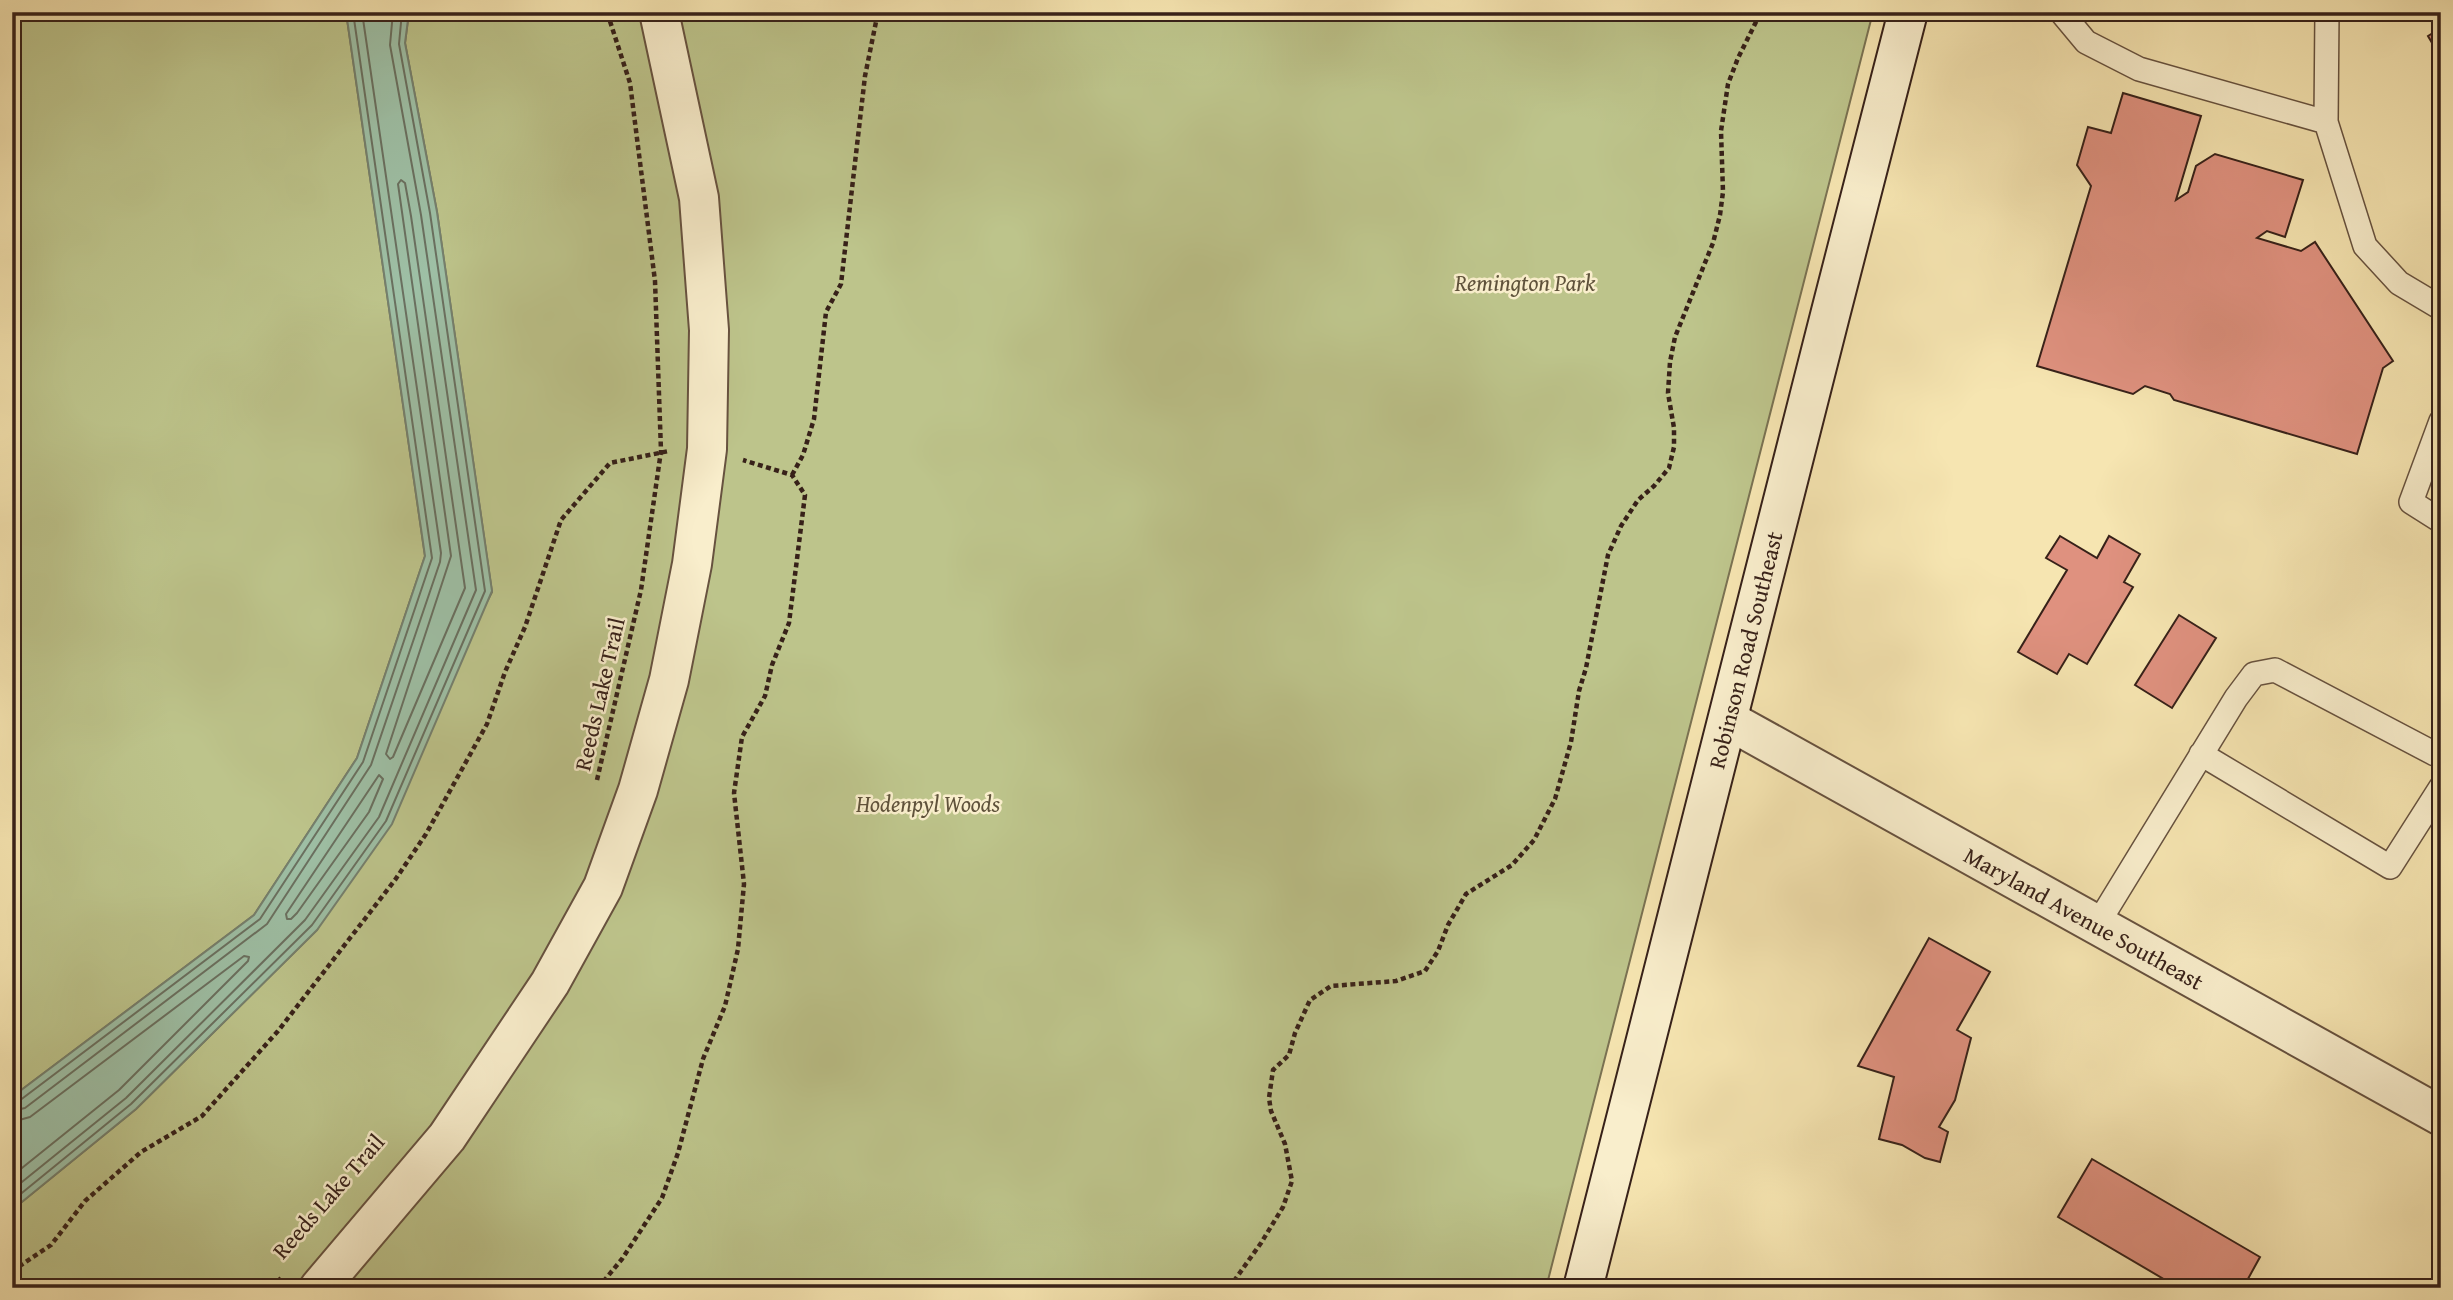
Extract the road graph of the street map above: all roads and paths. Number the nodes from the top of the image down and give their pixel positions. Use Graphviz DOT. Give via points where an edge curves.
graph roads {
  1 [pos="607,12"];
  2 [pos="659,12"];
  3 [pos="878,12"];
  4 [pos="1761,12"];
  5 [pos="1908,12"];
  6 [pos="2061,12"];
  7 [pos="2327,12"];
  8 [pos="2326,122"];
  9 [pos="2441,308"];
  10 [pos="2441,421"];
  11 [pos="707,450"];
  12 [pos="661,451"];
  13 [pos="792,475"];
  14 [pos="2441,521"];
  15 [pos="1728,720"];
  16 [pos="2201,754"];
  17 [pos="2441,754"];
  18 [pos="2441,787"];
  19 [pos="596,788"];
  20 [pos="2097,925"];
  21 [pos="2441,1116"];
  22 [pos="12,1271"];
  23 [pos="304,1278"];
  24 [pos="272,1288"];
  25 [pos="598,1288"];
  26 [pos="1229,1288"];
  27 [pos="1583,1288"];
  1 -- 12 [label="path, Reeds Lake Trail" via="630,83 654,268"];
  2 -- 11 [label="street" via="699,198 709,330"];
  3 -- 13 [label="path" via="865,76 841,284 826,312 814,419"];
  4 -- 26 [label="path" via="1728,84 1721,131 1720,215 1675,337 1668,393 1674,447 1668,468 1638,500 1608,555 1571,743 1555,799 1534,840 1512,866 1466,894 1425,971 1396,981 1331,986 1310,1000 1289,1055 1273,1070 1269,1098 1292,1181 1283,1207"];
  5 -- 15 [label="street, Robinson Road Southeast"];
  6 -- 8 [label="lane" via="2086,42 2139,69"];
  7 -- 8 [label="lane"];
  8 -- 9 [label="lane" via="2365,246 2399,283"];
  10 -- 14 [label="lane" via="2411,502"];
  11 -- 12 [label="path"];
  11 -- 13 [label="path"];
  11 -- 23 [label="street" via="692,564 668,680 638,790 603,887 550,984 447,1137"];
  12 -- 19 [label="path, Reeds Lake Trail" via="642,590"];
  12 -- 22 [label="path" via="610,463 561,520 525,627 481,735 395,880 278,1031 202,1116 141,1152 85,1201 51,1245"];
  13 -- 25 [label="path" via="806,495 789,623 765,696 742,737 734,793 744,884 738,949 725,1006 703,1059 662,1198"];
  15 -- 20 [label="street, Maryland Avenue Southeast"];
  15 -- 27 [label="street, Robinson Road Southeast"];
  16 -- 17 [label="lane" via="2255,674 2275,670"];
  16 -- 18 [label="lane" via="2390,867"];
  16 -- 20 [label="lane"];
  20 -- 21 [label="street, Maryland Avenue Southeast"];
  23 -- 24 [label="path, Reeds Lake Trail"];
}
